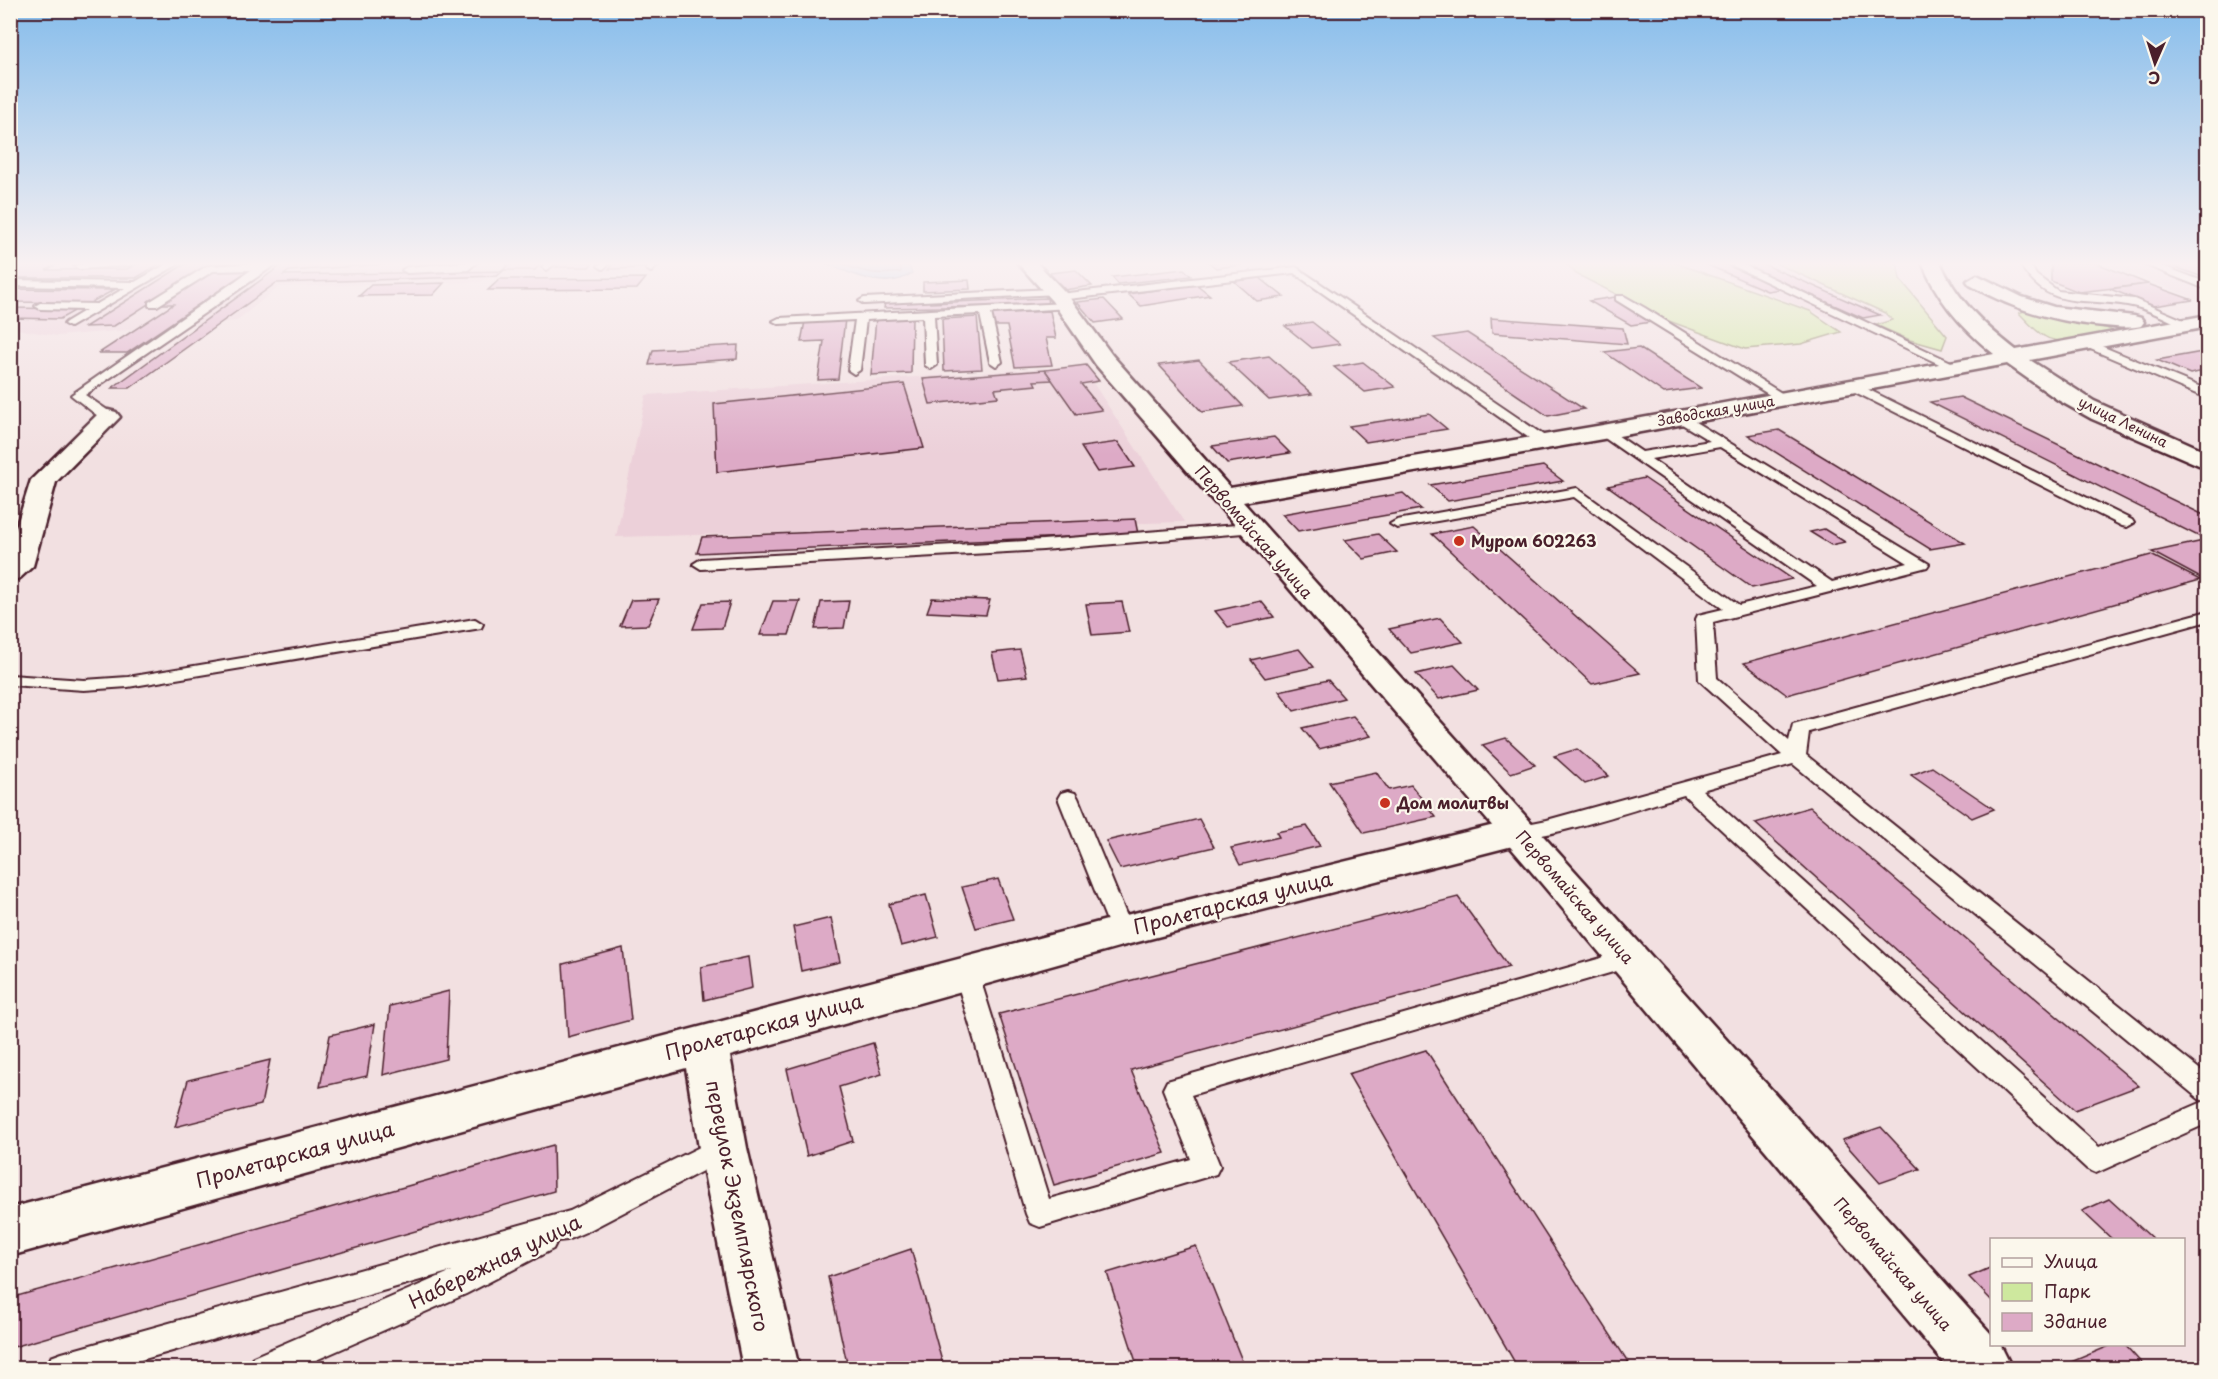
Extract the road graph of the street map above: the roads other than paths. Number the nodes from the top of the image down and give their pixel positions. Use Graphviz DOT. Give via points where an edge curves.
graph roads {
  1 [pos="178,326"];
  2 [pos="860,326"];
  3 [pos="929,326"];
  4 [pos="988,326"];
  5 [pos="1079,326"];
  6 [pos="1384,326"];
  7 [pos="1669,326"];
  8 [pos="1868,326"];
  9 [pos="1978,326"];
  10 [pos="1997,326"];
  11 [pos="2174,326"];
  12 [pos="2085,343"];
  13 [pos="2008,352"];
  14 [pos="996,362"];
  15 [pos="930,365"];
  16 [pos="1958,368"];
  17 [pos="854,370"];
  18 [pos="1855,387"];
  19 [pos="2208,395"];
  20 [pos="1785,399"];
  21 [pos="108,417"];
  22 [pos="1682,418"];
  23 [pos="1603,432"];
  24 [pos="1544,442"];
  25 [pos="1722,443"];
  26 [pos="1638,457"];
  27 [pos="2208,462"];
  28 [pos="1224,497"];
  29 [pos="2127,523"];
  30 [pos="1397,524"];
  31 [pos="1250,529"];
  32 [pos="701,564"];
  33 [pos="10,572"];
  34 [pos="1830,588"];
  35 [pos="1736,611"];
  36 [pos="2208,615"];
  37 [pos="475,624"];
  38 [pos="10,680"];
  39 [pos="1796,757"];
  40 [pos="1687,787"];
  41 [pos="1068,798"];
  42 [pos="1519,832"];
  43 [pos="1122,931"];
  44 [pos="1626,956"];
  45 [pos="966,972"];
  46 [pos="705,1043"];
  47 [pos="2208,1091"];
  48 [pos="2208,1111"];
  49 [pos="723,1148"];
  50 [pos="578,1221"];
  51 [pos="10,1232"];
  52 [pos="62,1368"];
  53 [pos="264,1368"];
  54 [pos="771,1368"];
  55 [pos="1984,1368"];
  1 -- 21 [label="lane" via="77,395"];
  2 -- 17 [label="lane"];
  3 -- 15 [label="lane"];
  4 -- 14 [label="lane"];
  5 -- 28 [label="street, Первомайская улица"];
  6 -- 24 [label="lane"];
  7 -- 20 [label="lane"];
  8 -- 16 [label="lane"];
  9 -- 13 [label="street, улица Ленина"];
  10 -- 13 [label="street"];
  11 -- 12 [label="street, Заводская улица"];
  12 -- 13 [label="street, Заводская улица"];
  12 -- 19 [label="lane"];
  13 -- 16 [label="street, Заводская улица"];
  13 -- 27 [label="street, улица Ленина" via="2086,406"];
  16 -- 18 [label="street, Заводская улица"];
  18 -- 20 [label="street, Заводская улица"];
  18 -- 29 [label="lane"];
  20 -- 22 [label="street, Заводская улица"];
  21 -- 33 [label="street" via="45,480 19,566"];
  22 -- 23 [label="street, Заводская улица"];
  22 -- 25 [label="lane"];
  23 -- 24 [label="street, Заводская улица"];
  23 -- 26 [label="lane"];
  24 -- 28 [label="street, Заводская улица"];
  25 -- 26 [label="lane"];
  25 -- 34 [label="lane" via="1921,564"];
  26 -- 34 [label="lane"];
  28 -- 31 [label="street, Первомайская улица"];
  30 -- 35 [label="lane" via="1577,492"];
  31 -- 32 [label="lane"];
  31 -- 42 [label="street, Первомайская улица"];
  34 -- 35 [label="lane"];
  35 -- 39 [label="lane" via="1704,619 1708,680"];
  36 -- 39 [label="lane" via="1800,728"];
  37 -- 38 [label="lane" via="128,682 84,685"];
  39 -- 40 [label="lane"];
  39 -- 47 [label="lane"];
  40 -- 42 [label="lane"];
  40 -- 48 [label="lane" via="2096,1161"];
  41 -- 43 [label="lane"];
  42 -- 43 [label="street, Пролетарская улица"];
  42 -- 44 [label="street, Первомайская улица"];
  43 -- 45 [label="street, Пролетарская улица"];
  44 -- 45 [label="lane" via="1605,966 1176,1089 1207,1166 1040,1214"];
  44 -- 55 [label="street, Первомайская улица"];
  45 -- 46 [label="street, Пролетарская улица"];
  46 -- 49 [label="street, переулок Экземплярского"];
  46 -- 51 [label="street, Пролетарская улица"];
  49 -- 50 [label="lane, Набережная улица"];
  49 -- 54 [label="street, переулок Экземплярского"];
  50 -- 52 [label="lane"];
  50 -- 53 [label="lane, Набережная улица" via="456,1284"];
}
